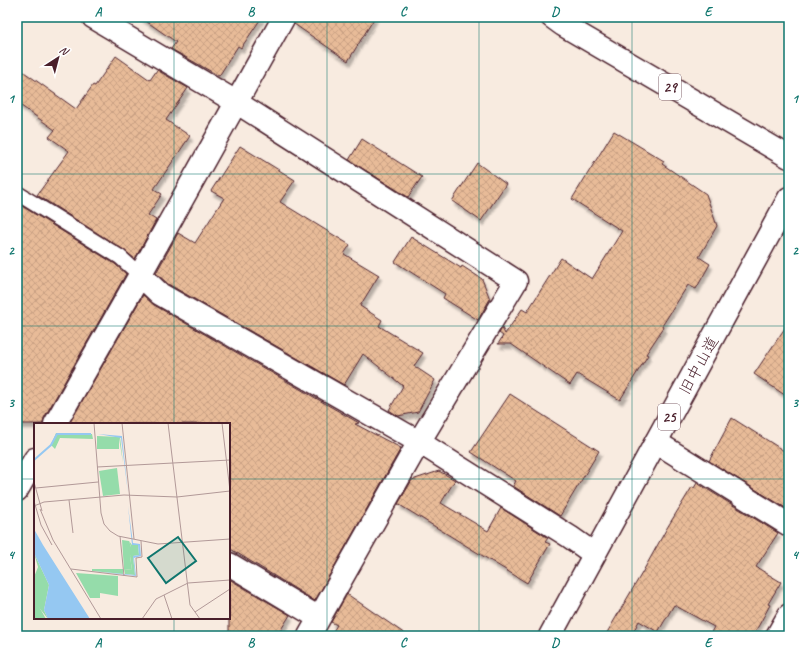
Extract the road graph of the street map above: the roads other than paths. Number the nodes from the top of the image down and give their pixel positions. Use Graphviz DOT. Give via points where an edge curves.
graph roads {
  1 [pos="93,17"];
  2 [pos="284,17"];
  3 [pos="552,17"];
  4 [pos="236,102"];
  5 [pos="789,157"];
  6 [pos="17,193"];
  7 [pos="789,198"];
  8 [pos="140,275"];
  9 [pos="56,423"];
  10 [pos="419,442"];
  11 [pos="656,442"];
  12 [pos="34,460"];
  13 [pos="19,483"];
  14 [pos="789,525"];
  15 [pos="594,554"];
  16 [pos="230,565"];
  17 [pos="789,615"];
  18 [pos="314,627"];
  19 [pos="550,636"];
  20 [pos="777,636"];
  1 -- 4 [label="street"];
  2 -- 4 [label="street"];
  3 -- 5 [label="street, 29"];
  4 -- 8 [label="street"];
  4 -- 10 [label="street" via="516,281"];
  6 -- 8 [label="lane" via="120,257"];
  7 -- 11 [label="street, 旧中山道 / 25"];
  8 -- 9 [label="street"];
  8 -- 10 [label="street" via="160,294"];
  10 -- 15 [label="street"];
  10 -- 18 [label="street"];
  11 -- 14 [label="street"];
  11 -- 15 [label="street, 旧中山道 / 25"];
  12 -- 13 [label="street"];
  15 -- 19 [label="street, 旧中山道 / 25"];
  16 -- 18 [label="street"];
  17 -- 20 [label="street"];
}
